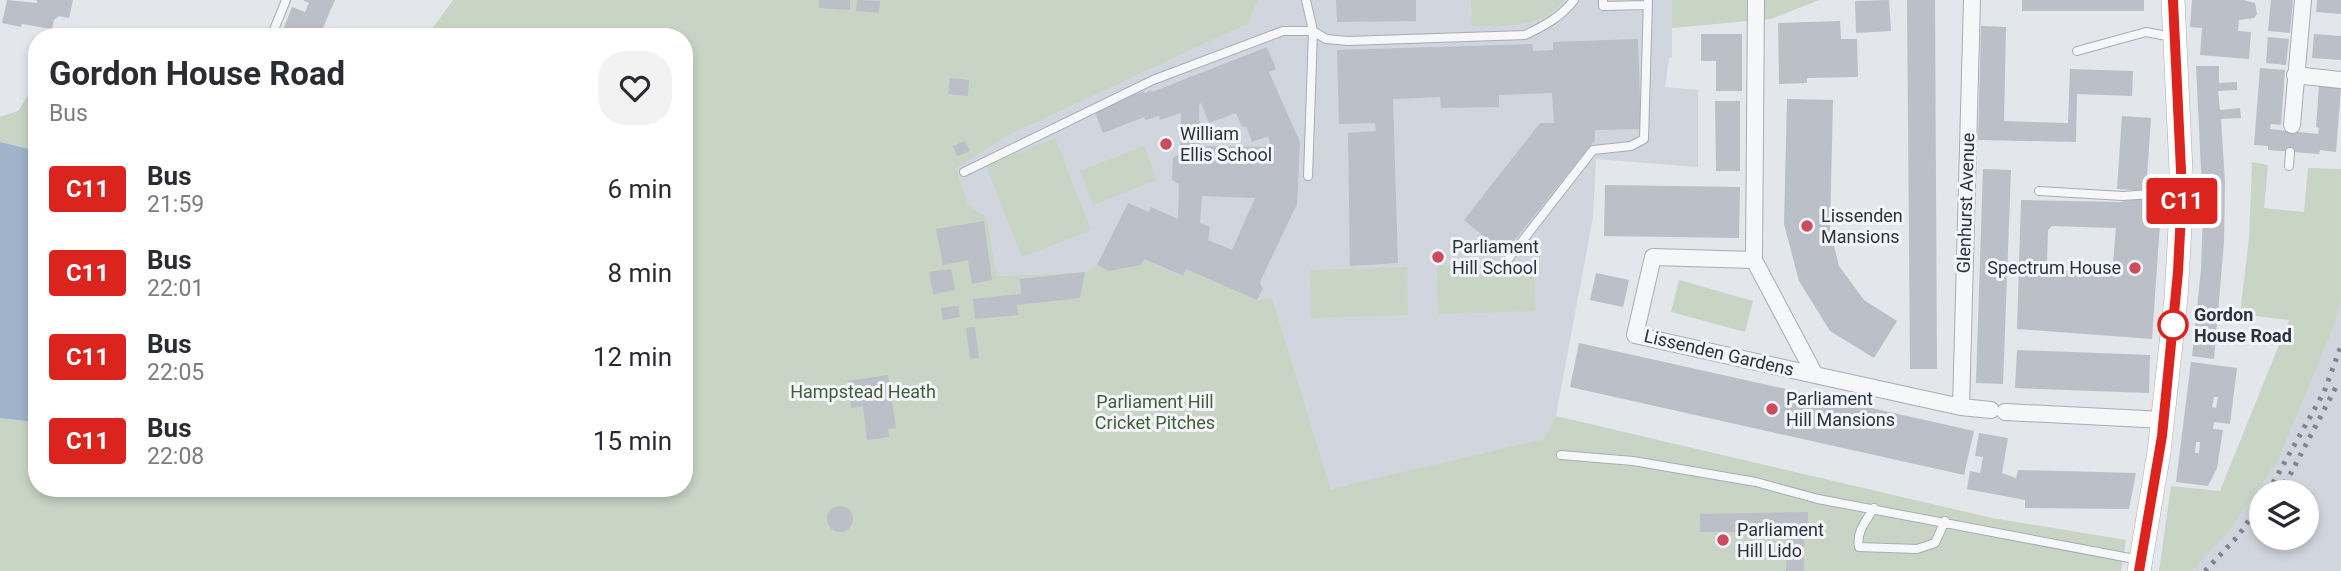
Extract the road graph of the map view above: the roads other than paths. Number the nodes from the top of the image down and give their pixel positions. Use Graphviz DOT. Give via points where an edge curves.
graph roads {
  1 [pos="286,0"];
  2 [pos="1306,0"];
  3 [pos="1574,0"];
  4 [pos="1603,0"];
  5 [pos="1756,0"];
  6 [pos="1972,0"];
  7 [pos="2173,0"];
  8 [pos="2303,0"];
  9 [pos="1648,3"];
  10 [pos="275,28"];
  11 [pos="1313,31"];
  12 [pos="2173,37"];
  13 [pos="2077,51"];
  14 [pos="2295,75"];
  15 [pos="2341,80"];
  16 [pos="2292,128"];
  17 [pos="2290,152"];
  18 [pos="2289,166"];
  19 [pos="964,172"];
  20 [pos="1308,176"];
  21 [pos="2039,191"];
  22 [pos="2182,192"];
  23 [pos="1509,258"];
  24 [pos="1754,260"];
  25 [pos="1815,374"];
  26 [pos="1961,407"];
  27 [pos="2164,420"];
  28 [pos="1561,455"];
  29 [pos="1874,509"];
  30 [pos="1945,521"];
  31 [pos="2140,566"];
  1 -- 10 [label="lane"];
  2 -- 11 [label="lane"];
  3 -- 11 [label="lane" via="1550,23 1525,35 1348,41 1326,39"];
  4 -- 9 [label="lane" via="1603,6"];
  5 -- 24 [label="street, Lissenden Gardens"];
  6 -- 26 [label="street, Glenhurst Avenue"];
  7 -- 12 [label="main road"];
  8 -- 14 [label="street"];
  9 -- 23 [label="lane" via="1644,139 1631,146 1593,150"];
  11 -- 19 [label="lane" via="1283,31 1153,80"];
  11 -- 20 [label="lane"];
  12 -- 13 [label="lane" via="2146,32"];
  12 -- 22 [label="main road"];
  14 -- 15 [label="street"];
  14 -- 16 [label="street"];
  17 -- 18 [label="lane"];
  21 -- 22 [label="lane" via="2123,196"];
  22 -- 27 [label="main road"];
  24 -- 25 [label="street, Lissenden Gardens"];
  24 -- 25 [label="street, Lissenden Gardens" via="1653,257 1635,334"];
  25 -- 26 [label="street, Lissenden Gardens"];
  26 -- 27 [label="street, Lissenden Gardens"];
  27 -- 31 [label="main road"];
  28 -- 29 [label="lane" via="1732,477"];
  29 -- 30 [label="lane"];
  29 -- 30 [label="lane" via="1863,525 1859,547 1917,549 1935,543"];
  30 -- 31 [label="lane"];
}
